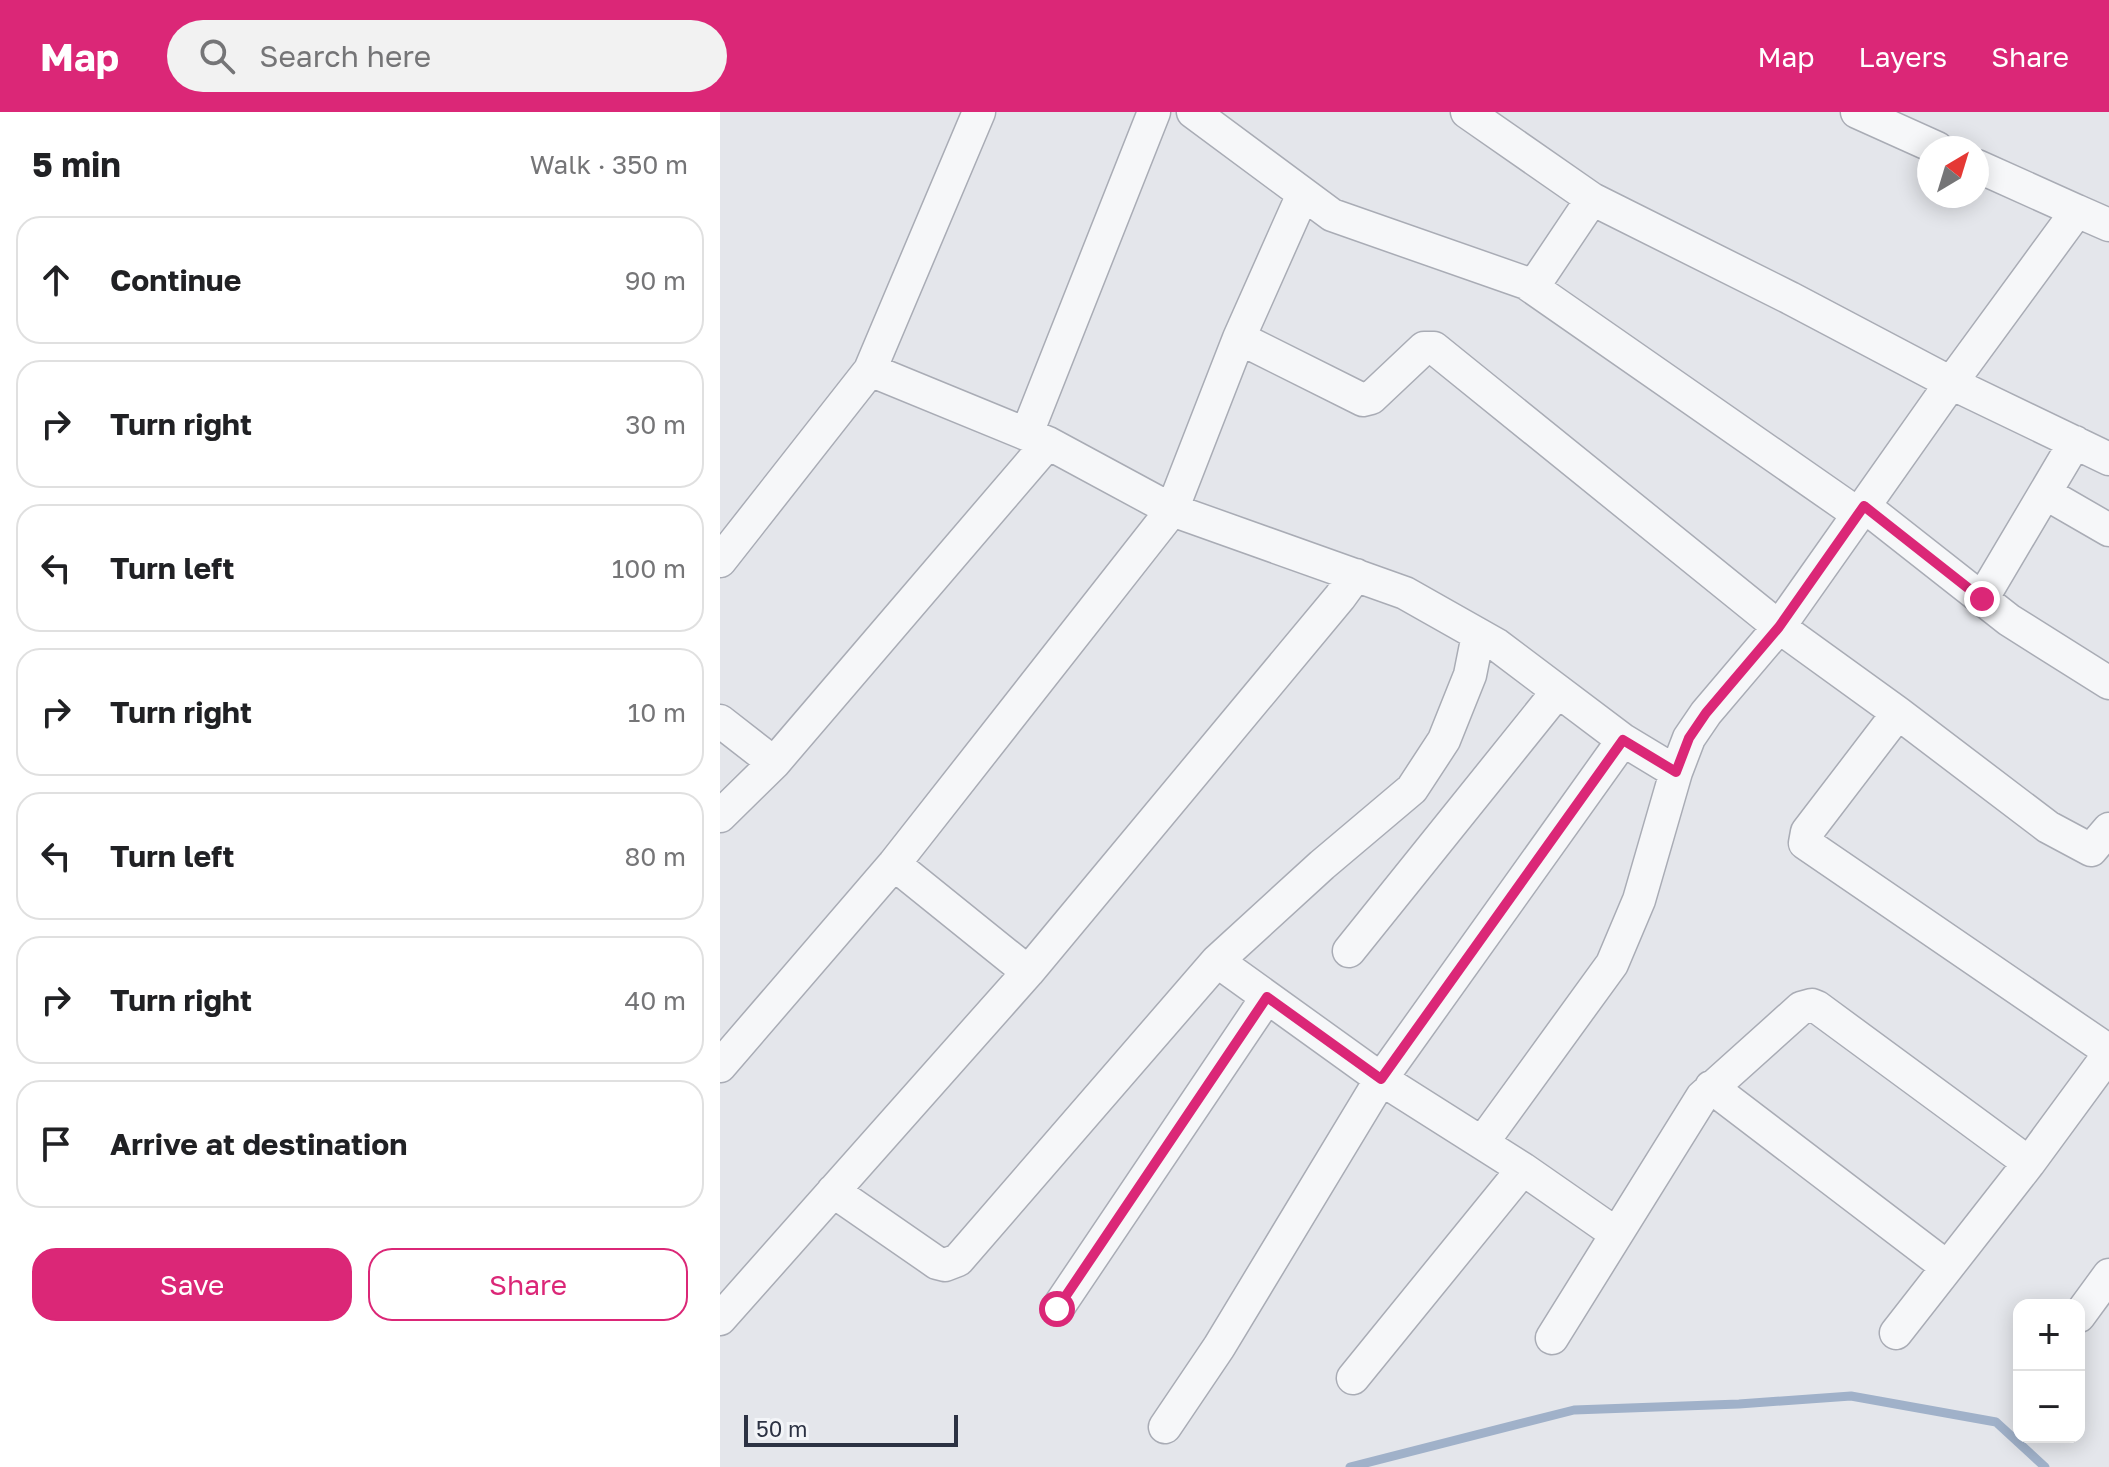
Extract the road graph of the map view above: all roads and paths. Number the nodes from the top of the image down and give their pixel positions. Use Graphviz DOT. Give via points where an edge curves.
graph roads {
  1 [pos="979,112"];
  2 [pos="1154,112"];
  3 [pos="1193,112"];
  4 [pos="1467,112"];
  5 [pos="1857,112"];
  6 [pos="1917,139"];
  7 [pos="1989,171"];
  8 [pos="1303,194"];
  9 [pos="1592,199"];
  10 [pos="2077,211"];
  11 [pos="2109,225"];
  12 [pos="1533,287"];
  13 [pos="1239,338"];
  14 [pos="870,370"];
  15 [pos="1951,383"];
  16 [pos="1037,438"];
  17 [pos="2075,442"];
  18 [pos="2109,459"];
  19 [pos="2045,493"];
  20 [pos="1172,510"];
  21 [pos="1861,510"];
  22 [pos="2109,530"];
  23 [pos="720,561"];
  24 [pos="1356,575"];
  25 [pos="1982,599"];
  26 [pos="1779,627"];
  27 [pos="1478,635"];
  28 [pos="2109,683"];
  29 [pos="1558,691"];
  30 [pos="1898,713"];
  31 [pos="720,721"];
  32 [pos="1623,740"];
  33 [pos="774,763"];
  34 [pos="1676,772"];
  35 [pos="720,816"];
  36 [pos="2103,848"];
  37 [pos="894,864"];
  38 [pos="1349,951"];
  39 [pos="1217,961"];
  40 [pos="1028,972"];
  41 [pos="1267,997"];
  42 [pos="2109,1053"];
  43 [pos="720,1066"];
  44 [pos="1381,1079"];
  45 [pos="1711,1087"];
  46 [pos="1482,1143"];
  47 [pos="2029,1163"];
  48 [pos="1523,1169"];
  49 [pos="833,1191"];
  50 [pos="1615,1233"];
  51 [pos="1947,1267"];
  52 [pos="2109,1275"];
  53 [pos="2085,1308"];
  54 [pos="1057,1309"];
  55 [pos="720,1319"];
  56 [pos="1896,1333"];
  57 [pos="1552,1338"];
  58 [pos="1353,1378"];
  59 [pos="1165,1427"];
  1 -- 14 [label="street"];
  2 -- 16 [label="street"];
  3 -- 8 [label="street"];
  4 -- 9 [label="street"];
  5 -- 6 [label="street"];
  7 -- 10 [label="street"];
  8 -- 12 [label="street" via="1332,215"];
  8 -- 13 [label="street"];
  9 -- 12 [label="street"];
  9 -- 15 [label="street"];
  10 -- 11 [label="street"];
  10 -- 15 [label="street"];
  12 -- 21 [label="street"];
  13 -- 20 [label="street"];
  13 -- 26 [label="street" via="1363,400 1424,348 1434,348"];
  14 -- 16 [label="street"];
  14 -- 23 [label="street"];
  15 -- 17 [label="street"];
  15 -- 21 [label="street"];
  16 -- 20 [label="street"];
  16 -- 33 [label="street"];
  17 -- 18 [label="street"];
  17 -- 19 [label="street"];
  19 -- 22 [label="street"];
  19 -- 25 [label="street"];
  20 -- 24 [label="street"];
  20 -- 37 [label="street"];
  21 -- 25 [label="street"];
  21 -- 26 [label="street"];
  24 -- 27 [label="street" via="1405,593"];
  24 -- 40 [label="street"];
  25 -- 28 [label="street"];
  26 -- 30 [label="street"];
  26 -- 34 [label="street" via="1706,713"];
  27 -- 29 [label="street"];
  27 -- 39 [label="street" via="1470,675 1444,740 1412,789"];
  29 -- 32 [label="street"];
  29 -- 38 [label="street"];
  30 -- 36 [label="street" via="2048,827"];
  30 -- 42 [label="street" via="1807,832 1805,843"];
  31 -- 33 [label="street"];
  32 -- 34 [label="street"];
  32 -- 44 [label="street"];
  33 -- 35 [label="street"];
  34 -- 46 [label="street" via="1639,900 1612,964"];
  37 -- 40 [label="street"];
  37 -- 43 [label="street"];
  39 -- 41 [label="street"];
  39 -- 49 [label="street" via="951,1264 937,1263"];
  40 -- 49 [label="street"];
  41 -- 44 [label="street"];
  41 -- 54 [label="street"];
  42 -- 47 [label="street"];
  44 -- 46 [label="street"];
  44 -- 59 [label="street"];
  45 -- 47 [label="street" via="1801,1008 1812,1005"];
  45 -- 50 [label="street"];
  45 -- 51 [label="street"];
  46 -- 48 [label="street"];
  47 -- 51 [label="street"];
  48 -- 50 [label="street"];
  48 -- 58 [label="street"];
  49 -- 55 [label="street"];
  50 -- 57 [label="street"];
  51 -- 56 [label="street"];
  52 -- 53 [label="street"];
}
